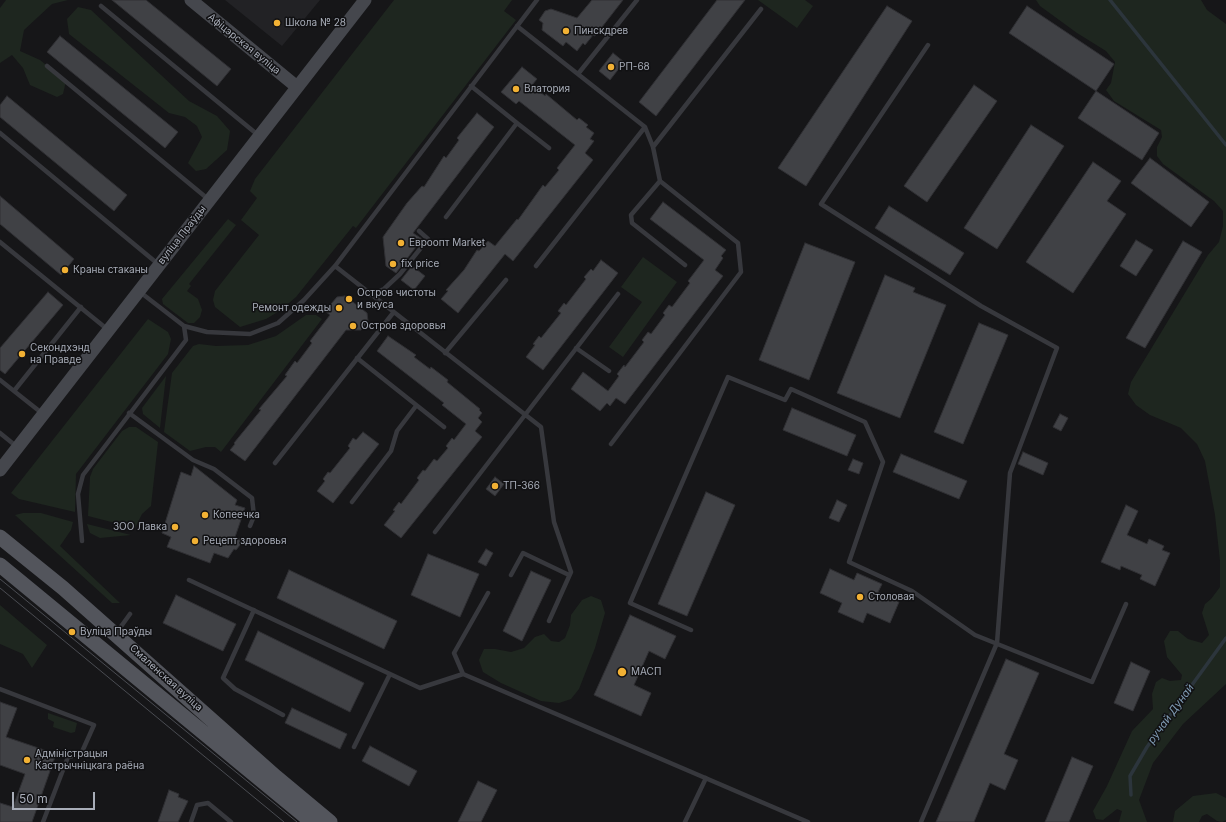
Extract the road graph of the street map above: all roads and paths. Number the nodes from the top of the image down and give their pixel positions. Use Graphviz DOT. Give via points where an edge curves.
graph roads {
  1 [pos="191,0"];
  2 [pos="364,0"];
  3 [pos="538,0"];
  4 [pos="637,0"];
  5 [pos="101,6"];
  6 [pos="761,9"];
  7 [pos="517,26"];
  8 [pos="928,45"];
  9 [pos="47,66"];
  10 [pos="578,74"];
  11 [pos="471,86"];
  12 [pos="297,87"];
  13 [pos="517,123"];
  14 [pos="645,128"];
  15 [pos="0,133"];
  16 [pos="259,136"];
  17 [pos="653,147"];
  18 [pos="549,148"];
  19 [pos="660,181"];
  20 [pos="210,200"];
  21 [pos="446,217"];
  22 [pos="419,231"];
  23 [pos="0,242"];
  24 [pos="159,265"];
  25 [pos="334,266"];
  26 [pos="536,266"];
  27 [pos="685,266"];
  28 [pos="506,280"];
  29 [pos="139,291"];
  30 [pos="618,294"];
  31 [pos="370,295"];
  32 [pos="81,307"];
  33 [pos="393,313"];
  34 [pos="184,326"];
  35 [pos="109,330"];
  36 [pos="576,348"];
  37 [pos="445,353"];
  38 [pos="357,358"];
  39 [pos="609,371"];
  40 [pos="0,380"];
  41 [pos="14,391"];
  42 [pos="416,406"];
  43 [pos="129,413"];
  44 [pos="43,414"];
  45 [pos="524,414"];
  46 [pos="444,427"];
  47 [pos="0,433"];
  48 [pos="611,444"];
  49 [pos="17,447"];
  50 [pos="274,463"];
  51 [pos="0,470"];
  52 [pos="352,502"];
  53 [pos="250,526"];
  54 [pos="435,532"];
  55 [pos="0,537"];
  56 [pos="82,541"];
  57 [pos="0,565"];
  58 [pos="569,575"];
  59 [pos="512,576"];
  60 [pos="189,580"];
  61 [pos="488,593"];
  62 [pos="1126,604"];
  63 [pos="254,610"];
  64 [pos="130,614"];
  65 [pos="549,621"];
  66 [pos="692,630"];
  67 [pos="116,633"];
  68 [pos="998,643"];
  69 [pos="390,674"];
  70 [pos="463,674"];
  71 [pos="0,689"];
  72 [pos="283,715"];
  73 [pos="354,747"];
  74 [pos="706,778"];
  75 [pos="43,822"];
  76 [pos="191,822"];
  77 [pos="231,822"];
  78 [pos="312,822"];
  79 [pos="330,822"];
  80 [pos="684,822"];
  81 [pos="808,822"];
  82 [pos="922,822"];
  1 -- 12 [label="main road, Афіцэрская вуліца"];
  2 -- 12 [label="main road, вуліца Праўды"];
  3 -- 7 [label="lane"];
  4 -- 10 [label="lane"];
  5 -- 16 [label="lane"];
  6 -- 17 [label="lane"];
  7 -- 10 [label="lane"];
  7 -- 11 [label="lane"];
  8 -- 68 [label="lane" via="821,204 981,306 1057,348 1010,473"];
  9 -- 20 [label="lane"];
  10 -- 14 [label="lane"];
  11 -- 13 [label="lane"];
  11 -- 25 [label="lane"];
  12 -- 16 [label="main road, вуліца Праўды"];
  13 -- 18 [label="lane"];
  13 -- 21 [label="lane"];
  14 -- 17 [label="lane"];
  14 -- 26 [label="lane"];
  15 -- 24 [label="lane"];
  16 -- 20 [label="main road, вуліца Праўды"];
  17 -- 19 [label="lane"];
  19 -- 27 [label="lane" via="631,215 632,224"];
  19 -- 48 [label="lane" via="738,243 740,272"];
  20 -- 24 [label="main road, вуліца Праўды"];
  22 -- 31 [label="lane" via="428,239 400,274 384,289"];
  23 -- 32 [label="lane"];
  24 -- 29 [label="main road, вуліца Праўды"];
  25 -- 31 [label="lane"];
  25 -- 34 [label="lane" via="304,300 278,323 250,334 217,333"];
  28 -- 37 [label="lane"];
  29 -- 34 [label="lane"];
  29 -- 35 [label="main road, вуліца Праўды"];
  30 -- 36 [label="lane"];
  31 -- 33 [label="lane"];
  32 -- 35 [label="lane"];
  32 -- 41 [label="lane"];
  33 -- 37 [label="lane"];
  33 -- 38 [label="lane"];
  34 -- 43 [label="lane" via="186,340"];
  35 -- 44 [label="main road, вуліца Праўды"];
  36 -- 39 [label="lane"];
  36 -- 45 [label="lane"];
  37 -- 45 [label="lane"];
  38 -- 42 [label="lane"];
  38 -- 50 [label="lane"];
  40 -- 41 [label="lane"];
  41 -- 44 [label="lane"];
  42 -- 46 [label="lane"];
  42 -- 52 [label="lane" via="397,431 391,451"];
  43 -- 53 [label="lane" via="193,460 214,469 252,498 254,516"];
  43 -- 56 [label="lane" via="83,475 78,494"];
  44 -- 49 [label="main road, вуліца Праўды"];
  45 -- 54 [label="lane"];
  45 -- 58 [label="lane" via="540,427 554,522 571,572"];
  47 -- 49 [label="lane"];
  49 -- 51 [label="main road, вуліца Праўды"];
  55 -- 67 [label="main road, Смаленская вуліца" via="8,541"];
  57 -- 78 [label="main road, Смаленская вуліца"];
  58 -- 59 [label="lane" via="522,553"];
  58 -- 65 [label="lane"];
  60 -- 63 [label="lane"];
  61 -- 70 [label="lane" via="454,652"];
  62 -- 68 [label="lane" via="1092,682"];
  63 -- 69 [label="lane"];
  63 -- 72 [label="lane" via="223,678 235,689"];
  64 -- 67 [label="lane"];
  66 -- 68 [label="lane" via="630,603 728,376 785,400 791,389 866,422 883,462 850,562 912,591 975,635"];
  67 -- 79 [label="main road, Смаленская вуліца" via="276,777"];
  68 -- 82 [label="lane"];
  69 -- 70 [label="lane" via="420,688"];
  69 -- 73 [label="lane"];
  70 -- 74 [label="lane"];
  71 -- 75 [label="lane" via="94,725 81,754 68,758"];
  74 -- 80 [label="lane"];
  74 -- 81 [label="lane"];
  76 -- 77 [label="lane" via="197,805 208,803"];
}
